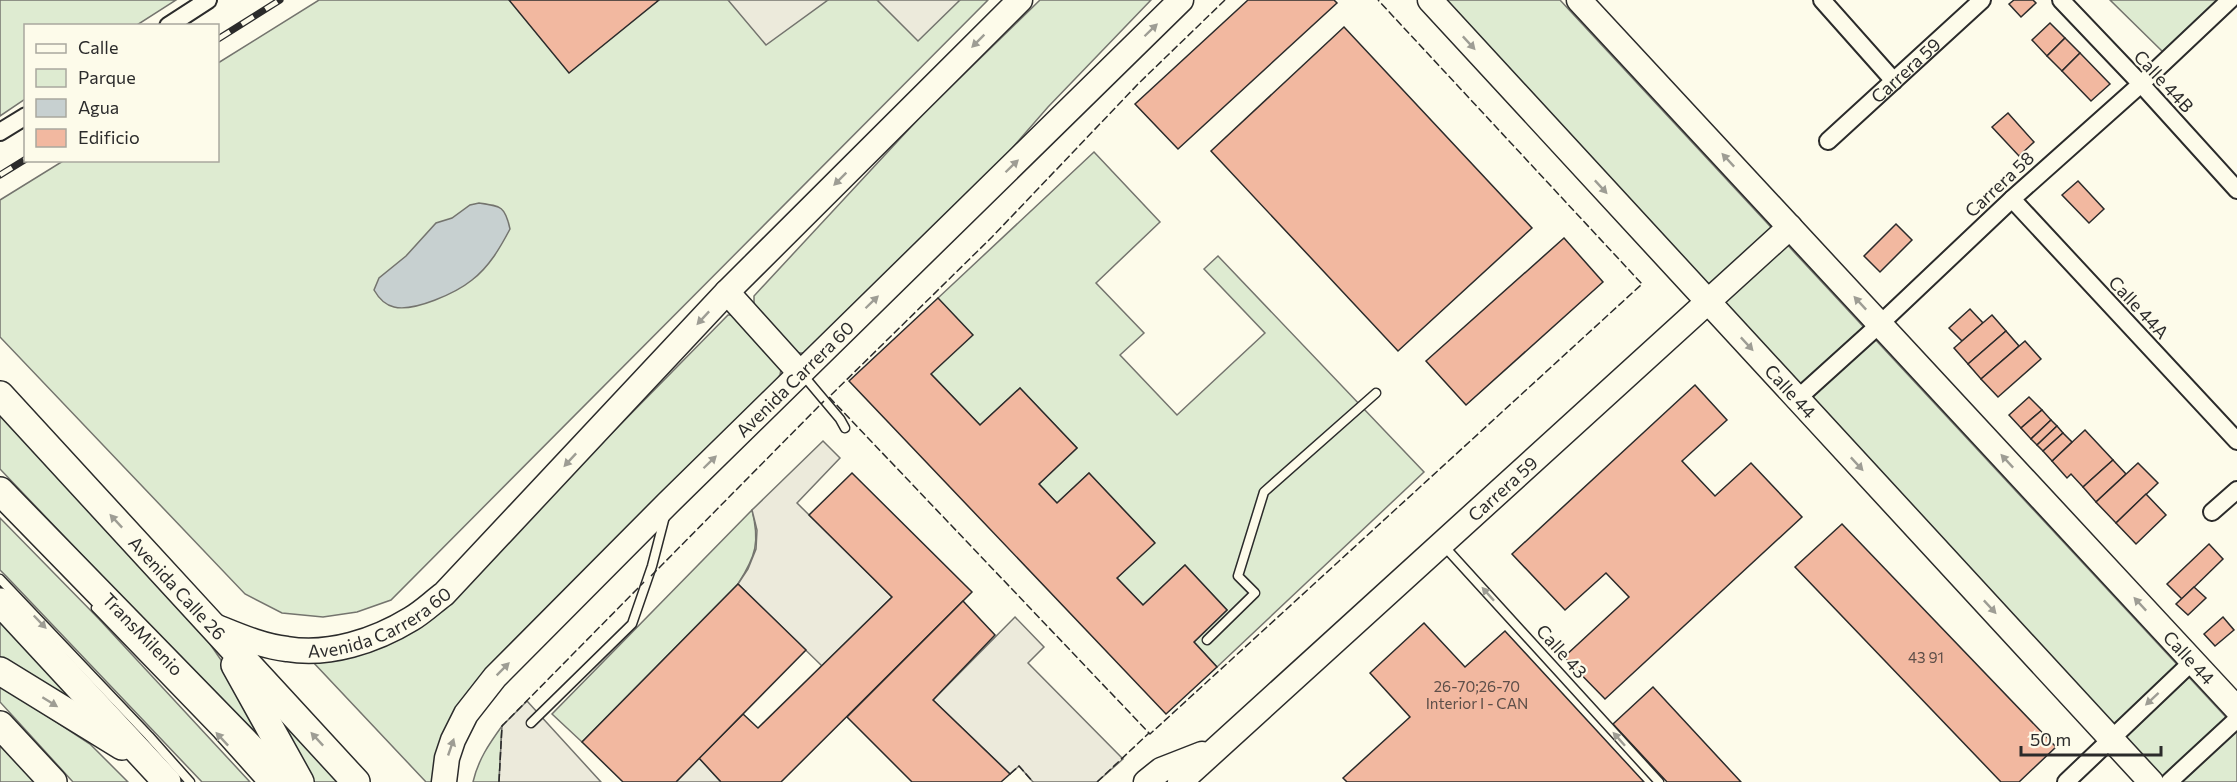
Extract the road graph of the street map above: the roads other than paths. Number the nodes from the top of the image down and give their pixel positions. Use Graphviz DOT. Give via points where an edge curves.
graph roads {
  1 [pos="208,0"];
  2 [pos="1020,0"];
  3 [pos="1181,0"];
  4 [pos="1430,0"];
  5 [pos="1579,0"];
  6 [pos="1822,0"];
  7 [pos="1982,0"];
  8 [pos="2061,0"];
  9 [pos="2230,0"];
  10 [pos="171,24"];
  11 [pos="1894,81"];
  12 [pos="2141,84"];
  13 [pos="24,117"];
  14 [pos="0,132"];
  15 [pos="1828,141"];
  16 [pos="2237,190"];
  17 [pos="2012,199"];
  18 [pos="1790,227"];
  19 [pos="727,292"];
  20 [pos="1707,301"];
  21 [pos="1880,324"];
  22 [pos="800,373"];
  23 [pos="1376,393"];
  24 [pos="0,395"];
  25 [pos="1797,399"];
  26 [pos="845,428"];
  27 [pos="2237,441"];
  28 [pos="2237,490"];
  29 [pos="0,491"];
  30 [pos="668,502"];
  31 [pos="2212,512"];
  32 [pos="1442,543"];
  33 [pos="0,579"];
  34 [pos="0,602"];
  35 [pos="92,605"];
  36 [pos="212,625"];
  37 [pos="1207,640"];
  38 [pos="2193,661"];
  39 [pos="0,671"];
  40 [pos="2237,709"];
  41 [pos="2237,719"];
  42 [pos="531,723"];
  43 [pos="0,725"];
  44 [pos="2111,738"];
  45 [pos="1216,748"];
  46 [pos="159,773"];
  47 [pos="53,782"];
  48 [pos="190,782"];
  49 [pos="261,782"];
  50 [pos="284,782"];
  51 [pos="300,782"];
  52 [pos="356,782"];
  53 [pos="444,782"];
  54 [pos="1146,782"];
  55 [pos="1180,782"];
  56 [pos="1659,782"];
  57 [pos="2066,782"];
  58 [pos="2151,782"];
  59 [pos="2169,782"];
  1 -- 10 [label="street"];
  2 -- 19 [label="street, Avenida Carrera 60, one-way"];
  22 -- 3 [label="street, Avenida Carrera 60, one-way"];
  4 -- 20 [label="street, Calle 44, one-way"];
  18 -- 5 [label="street, Calle 44, one-way"];
  6 -- 11 [label="street"];
  7 -- 11 [label="street, Carrera 59"];
  8 -- 12 [label="street, Calle 44B"];
  9 -- 12 [label="street, Carrera 58"];
  11 -- 15 [label="street, Carrera 59"];
  12 -- 16 [label="street, Calle 44B"];
  12 -- 17 [label="street, Carrera 58"];
  13 -- 14 [label="street"];
  17 -- 21 [label="street, Carrera 58"];
  17 -- 27 [label="street, Calle 44A"];
  18 -- 20 [label="street, Carrera 59"];
  21 -- 18 [label="street, Calle 44, one-way"];
  19 -- 22 [label="street"];
  19 -- 36 [label="street, Avenida Carrera 60, one-way" via="444,594 412,619 355,644 323,650 270,646"];
  20 -- 25 [label="street, Calle 44, one-way"];
  20 -- 32 [label="street, Carrera 59"];
  21 -- 25 [label="street, Carrera 58"];
  38 -- 21 [label="street, Calle 44, one-way"];
  22 -- 26 [label="lane"];
  30 -- 22 [label="street, Avenida Carrera 60, one-way"];
  23 -- 37 [label="lane" via="1264,492 1238,576 1255,593"];
  36 -- 24 [label="main road, Avenida Calle 26, one-way"];
  25 -- 44 [label="street, Calle 44, one-way"];
  28 -- 31 [label="street"];
  29 -- 50 [label="main road"];
  30 -- 42 [label="lane" via="632,624"];
  53 -- 30 [label="street, Avenida Carrera 60, one-way" via="453,740 466,714 495,677"];
  32 -- 45 [label="street, Carrera 59"];
  56 -- 32 [label="lane, Calle 43, one-way"];
  33 -- 48 [label="lane, one-way"];
  34 -- 46 [label="main road"];
  49 -- 35 [label="lane, TransMilenio, one-way"];
  36 -- 51 [label="main road"];
  52 -- 36 [label="main road, Avenida Calle 26, one-way"];
  38 -- 40 [label="street, Calle 44"];
  38 -- 44 [label="street, one-way"];
  39 -- 46 [label="main road, one-way"];
  41 -- 59 [label="street"];
  43 -- 47 [label="main road"];
  44 -- 57 [label="street"];
  44 -- 58 [label="street, Calle 44"];
  45 -- 54 [label="street, Carrera 59" via="1161,770"];
  45 -- 55 [label="street, Carrera 59"];
}
